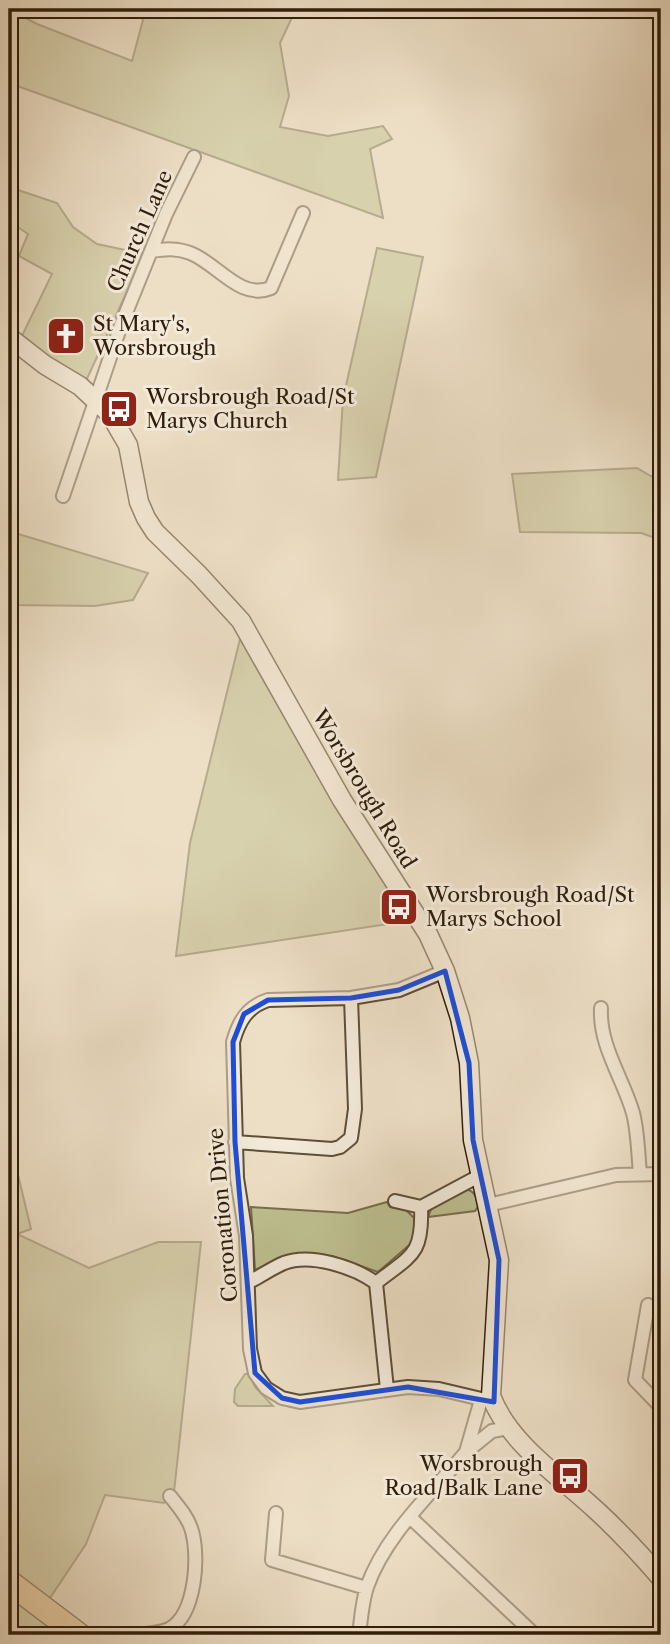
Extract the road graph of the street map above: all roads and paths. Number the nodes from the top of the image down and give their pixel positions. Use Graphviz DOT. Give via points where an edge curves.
graph roads {
  1 [pos="194,158"];
  2 [pos="303,213"];
  3 [pos="152,251"];
  4 [pos="9,337"];
  5 [pos="97,400"];
  6 [pos="63,496"];
  7 [pos="445,971"];
  8 [pos="351,998"];
  9 [pos="601,1009"];
  10 [pos="235,1142"];
  11 [pos="640,1173"];
  12 [pos="661,1174"];
  13 [pos="479,1176"];
  14 [pos="395,1201"];
  15 [pos="488,1205"];
  16 [pos="421,1207"];
  17 [pos="249,1282"];
  18 [pos="376,1283"];
  19 [pos="648,1304"];
  20 [pos="387,1389"];
  21 [pos="487,1401"];
  22 [pos="661,1407"];
  23 [pos="509,1428"];
  24 [pos="466,1452"];
  25 [pos="170,1496"];
  26 [pos="276,1513"];
  27 [pos="410,1517"];
  28 [pos="661,1578"];
  29 [pos="9,1582"];
  30 [pos="366,1588"];
  31 [pos="79,1635"];
  32 [pos="131,1635"];
  33 [pos="359,1635"];
  34 [pos="535,1635"];
  1 -- 3 [label="street, Church Lane"];
  2 -- 3 [label="street" via="271,288 261,292 237,285 189,253 170,248"];
  3 -- 5 [label="street, Church Lane" via="104,369"];
  4 -- 5 [label="street, Worsbrough Road"];
  5 -- 6 [label="street, Church Lane"];
  5 -- 7 [label="street, Worsbrough Road" via="128,445 146,518 241,621 342,800 428,934"];
  7 -- 8 [label="street, Coronation Drive" via="399,989"];
  7 -- 13 [label="street, Worsbrough Road" via="469,1063"];
  8 -- 10 [label="street, Coronation Drive" via="268,1000 244,1014 233,1042"];
  8 -- 10 [label="street" via="355,1109 351,1138 332,1149"];
  9 -- 11 [label="street" via="600,1023 633,1113"];
  10 -- 17 [label="street, Coronation Drive"];
  11 -- 12 [label="street"];
  11 -- 15 [label="street"];
  13 -- 15 [label="street, Worsbrough Road"];
  13 -- 16 [label="street"];
  14 -- 16 [label="street"];
  15 -- 21 [label="street, Worsbrough Road" via="499,1260 499,1301"];
  16 -- 18 [label="street" via="418,1250"];
  17 -- 18 [label="street" via="287,1262 317,1261 350,1269"];
  17 -- 20 [label="street, Coronation Drive" via="250,1349 255,1373 266,1388 300,1402"];
  18 -- 20 [label="street"];
  19 -- 22 [label="street" via="635,1380"];
  20 -- 21 [label="street, Coronation Drive" via="439,1389"];
  21 -- 23 [label="street, Worsbrough Road"];
  21 -- 24 [label="street"];
  23 -- 24 [label="street" via="492,1431"];
  23 -- 28 [label="street, Worsbrough Road"];
  24 -- 27 [label="street"];
  25 -- 32 [label="street" via="191,1528 197,1553 192,1587 183,1617 169,1629"];
  26 -- 30 [label="street" via="272,1560"];
  27 -- 30 [label="street"];
  27 -- 34 [label="street"];
  29 -- 31 [label="highway"];
  30 -- 33 [label="street"];
}
